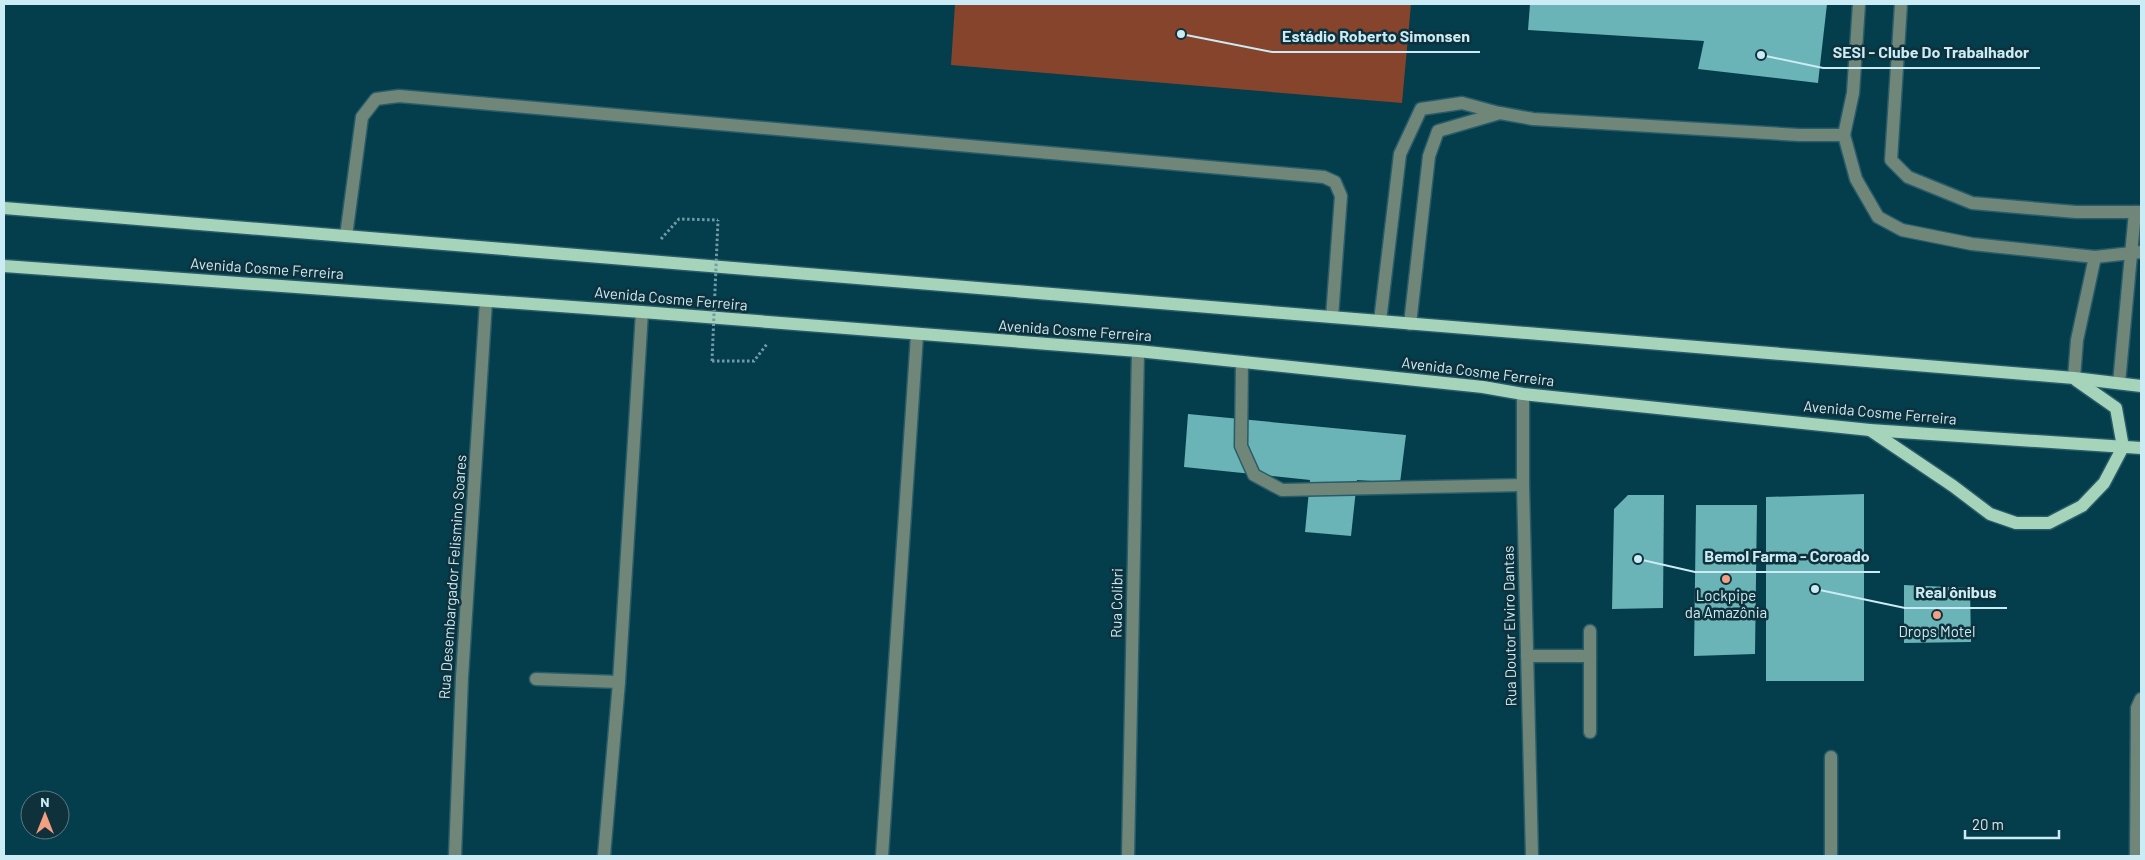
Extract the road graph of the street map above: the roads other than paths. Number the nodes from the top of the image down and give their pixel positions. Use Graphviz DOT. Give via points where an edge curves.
graph roads {
  1 [pos="1859,4"];
  2 [pos="1901,4"];
  3 [pos="1500,114"];
  4 [pos="1844,135"];
  5 [pos="4,208"];
  6 [pos="2138,212"];
  7 [pos="346,236"];
  8 [pos="2137,252"];
  9 [pos="2095,257"];
  10 [pos="4,266"];
  11 [pos="486,301"];
  12 [pos="642,312"];
  13 [pos="1332,317"];
  14 [pos="1380,321"];
  15 [pos="1410,324"];
  16 [pos="917,335"];
  17 [pos="1138,351"];
  18 [pos="1242,362"];
  19 [pos="2074,378"];
  20 [pos="2119,383"];
  21 [pos="2141,386"];
  22 [pos="1523,394"];
  23 [pos="1870,430"];
  24 [pos="2122,447"];
  25 [pos="2141,448"];
  26 [pos="1523,485"];
  27 [pos="1590,631"];
  28 [pos="1527,656"];
  29 [pos="1590,656"];
  30 [pos="536,679"];
  31 [pos="619,682"];
  32 [pos="2141,700"];
  33 [pos="1590,732"];
  34 [pos="1831,757"];
  35 [pos="454,856"];
  36 [pos="604,856"];
  37 [pos="882,856"];
  38 [pos="1128,856"];
  39 [pos="1532,856"];
  40 [pos="1831,856"];
  41 [pos="2136,856"];
  1 -- 4 [label="street" via="1852,93"];
  2 -- 6 [label="street" via="1891,160 1908,177 1972,203 2076,212"];
  3 -- 4 [label="street" via="1533,119"];
  3 -- 14 [label="street" via="1462,103 1421,109 1400,154"];
  3 -- 15 [label="street" via="1438,131 1430,156"];
  4 -- 9 [label="street" via="1856,179 1878,217 1902,230 1972,244"];
  5 -- 7 [label="main road"];
  6 -- 8 [label="street"];
  7 -- 13 [label="main road"];
  7 -- 13 [label="street" via="362,117 376,99 399,96 1324,177 1335,182 1341,196"];
  8 -- 9 [label="street"];
  8 -- 20 [label="street"];
  9 -- 19 [label="street" via="2078,340"];
  10 -- 11 [label="main road, Avenida Cosme Ferreira"];
  11 -- 12 [label="main road, Avenida Cosme Ferreira"];
  11 -- 35 [label="street, Rua Desembargador Felismino Soares"];
  12 -- 16 [label="main road, Avenida Cosme Ferreira"];
  12 -- 31 [label="street"];
  13 -- 14 [label="main road"];
  14 -- 15 [label="main road"];
  15 -- 19 [label="main road"];
  16 -- 17 [label="main road, Avenida Cosme Ferreira"];
  16 -- 37 [label="street"];
  17 -- 18 [label="main road, Avenida Cosme Ferreira"];
  17 -- 38 [label="street, Rua Colibri"];
  18 -- 22 [label="main road, Avenida Cosme Ferreira" via="1484,387"];
  18 -- 26 [label="street" via="1241,446 1254,475 1282,490"];
  19 -- 20 [label="main road"];
  19 -- 24 [label="main road" via="2116,408"];
  20 -- 21 [label="main road"];
  22 -- 23 [label="main road, Avenida Cosme Ferreira"];
  22 -- 26 [label="street, Rua Doutor Elviro Dantas"];
  23 -- 24 [label="main road, Avenida Cosme Ferreira"];
  23 -- 24 [label="main road" via="1990,514 2016,523 2049,523 2082,506 2104,483"];
  24 -- 25 [label="main road, Avenida Cosme Ferreira"];
  26 -- 28 [label="street, Rua Doutor Elviro Dantas"];
  27 -- 29 [label="street"];
  28 -- 29 [label="street"];
  28 -- 39 [label="street, Rua Doutor Elviro Dantas"];
  29 -- 33 [label="street"];
  30 -- 31 [label="street"];
  31 -- 36 [label="street"];
  32 -- 41 [label="street" via="2137,708"];
  34 -- 40 [label="street"];
}
